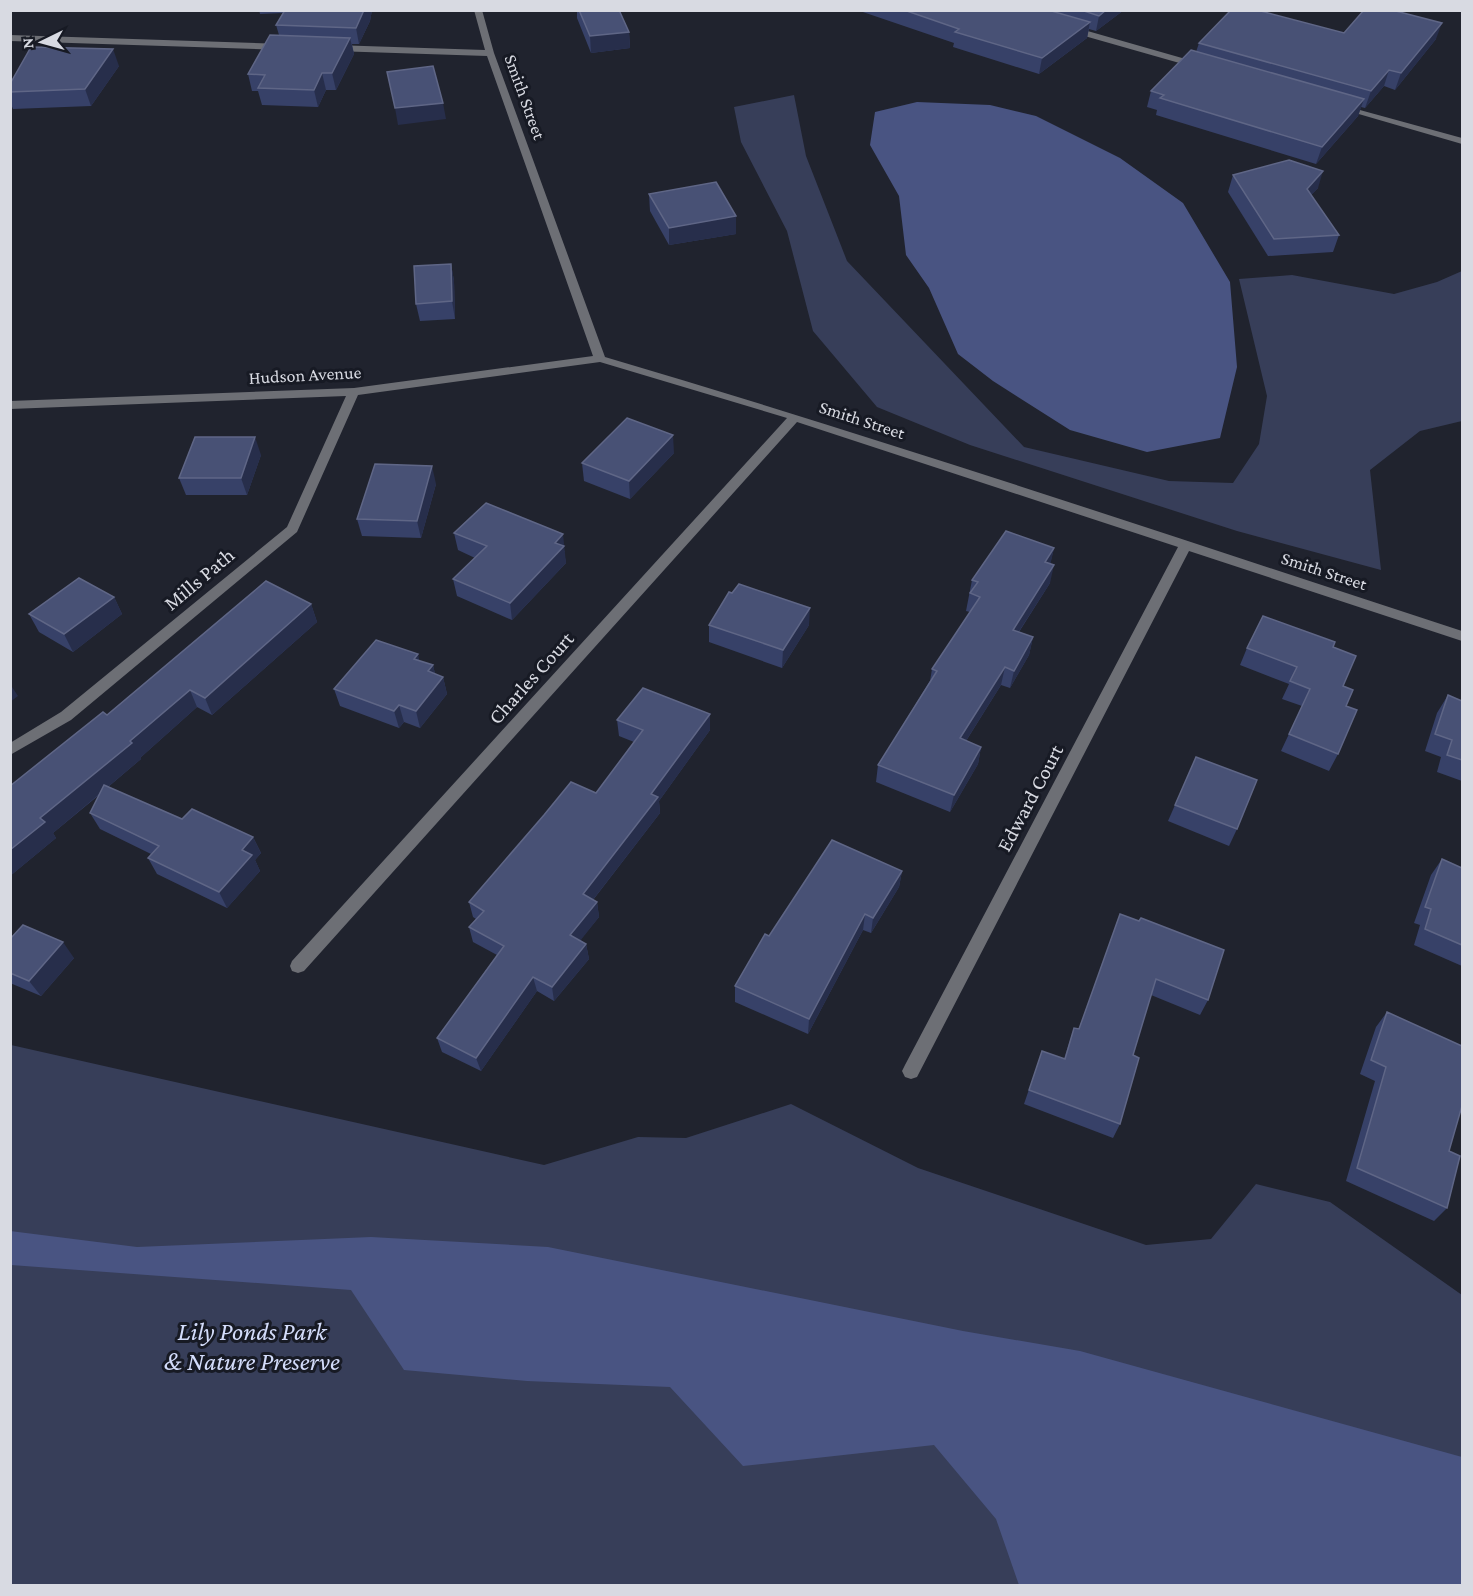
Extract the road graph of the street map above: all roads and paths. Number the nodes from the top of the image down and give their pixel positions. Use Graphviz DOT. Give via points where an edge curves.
graph roads {
  1 [pos="478,10"];
  2 [pos="1061,27"];
  3 [pos="10,38"];
  4 [pos="296,47"];
  5 [pos="320,48"];
  6 [pos="490,53"];
  7 [pos="1210,69"];
  8 [pos="1336,105"];
  9 [pos="1462,141"];
  10 [pos="600,359"];
  11 [pos="354,392"];
  12 [pos="10,405"];
  13 [pos="28,406"];
  14 [pos="10,416"];
  15 [pos="795,417"];
  16 [pos="1186,544"];
  17 [pos="1462,636"];
  18 [pos="10,750"];
  19 [pos="298,966"];
  20 [pos="911,1071"];
  1 -- 6 [label="street, Smith Street"];
  2 -- 7 [label="street"];
  3 -- 4 [label="street"];
  5 -- 6 [label="street"];
  6 -- 10 [label="street, Smith Street"];
  8 -- 9 [label="street"];
  10 -- 11 [label="street, Hudson Avenue"];
  10 -- 15 [label="street, Smith Street"];
  11 -- 13 [label="street, Hudson Avenue"];
  11 -- 18 [label="street, Mills Path" via="292,529 66,716"];
  12 -- 13 [label="street, Hudson Avenue"];
  13 -- 14 [label="street"];
  15 -- 16 [label="street, Smith Street"];
  15 -- 19 [label="street, Charles Court"];
  16 -- 17 [label="street, Smith Street"];
  16 -- 20 [label="street, Edward Court"];
}
